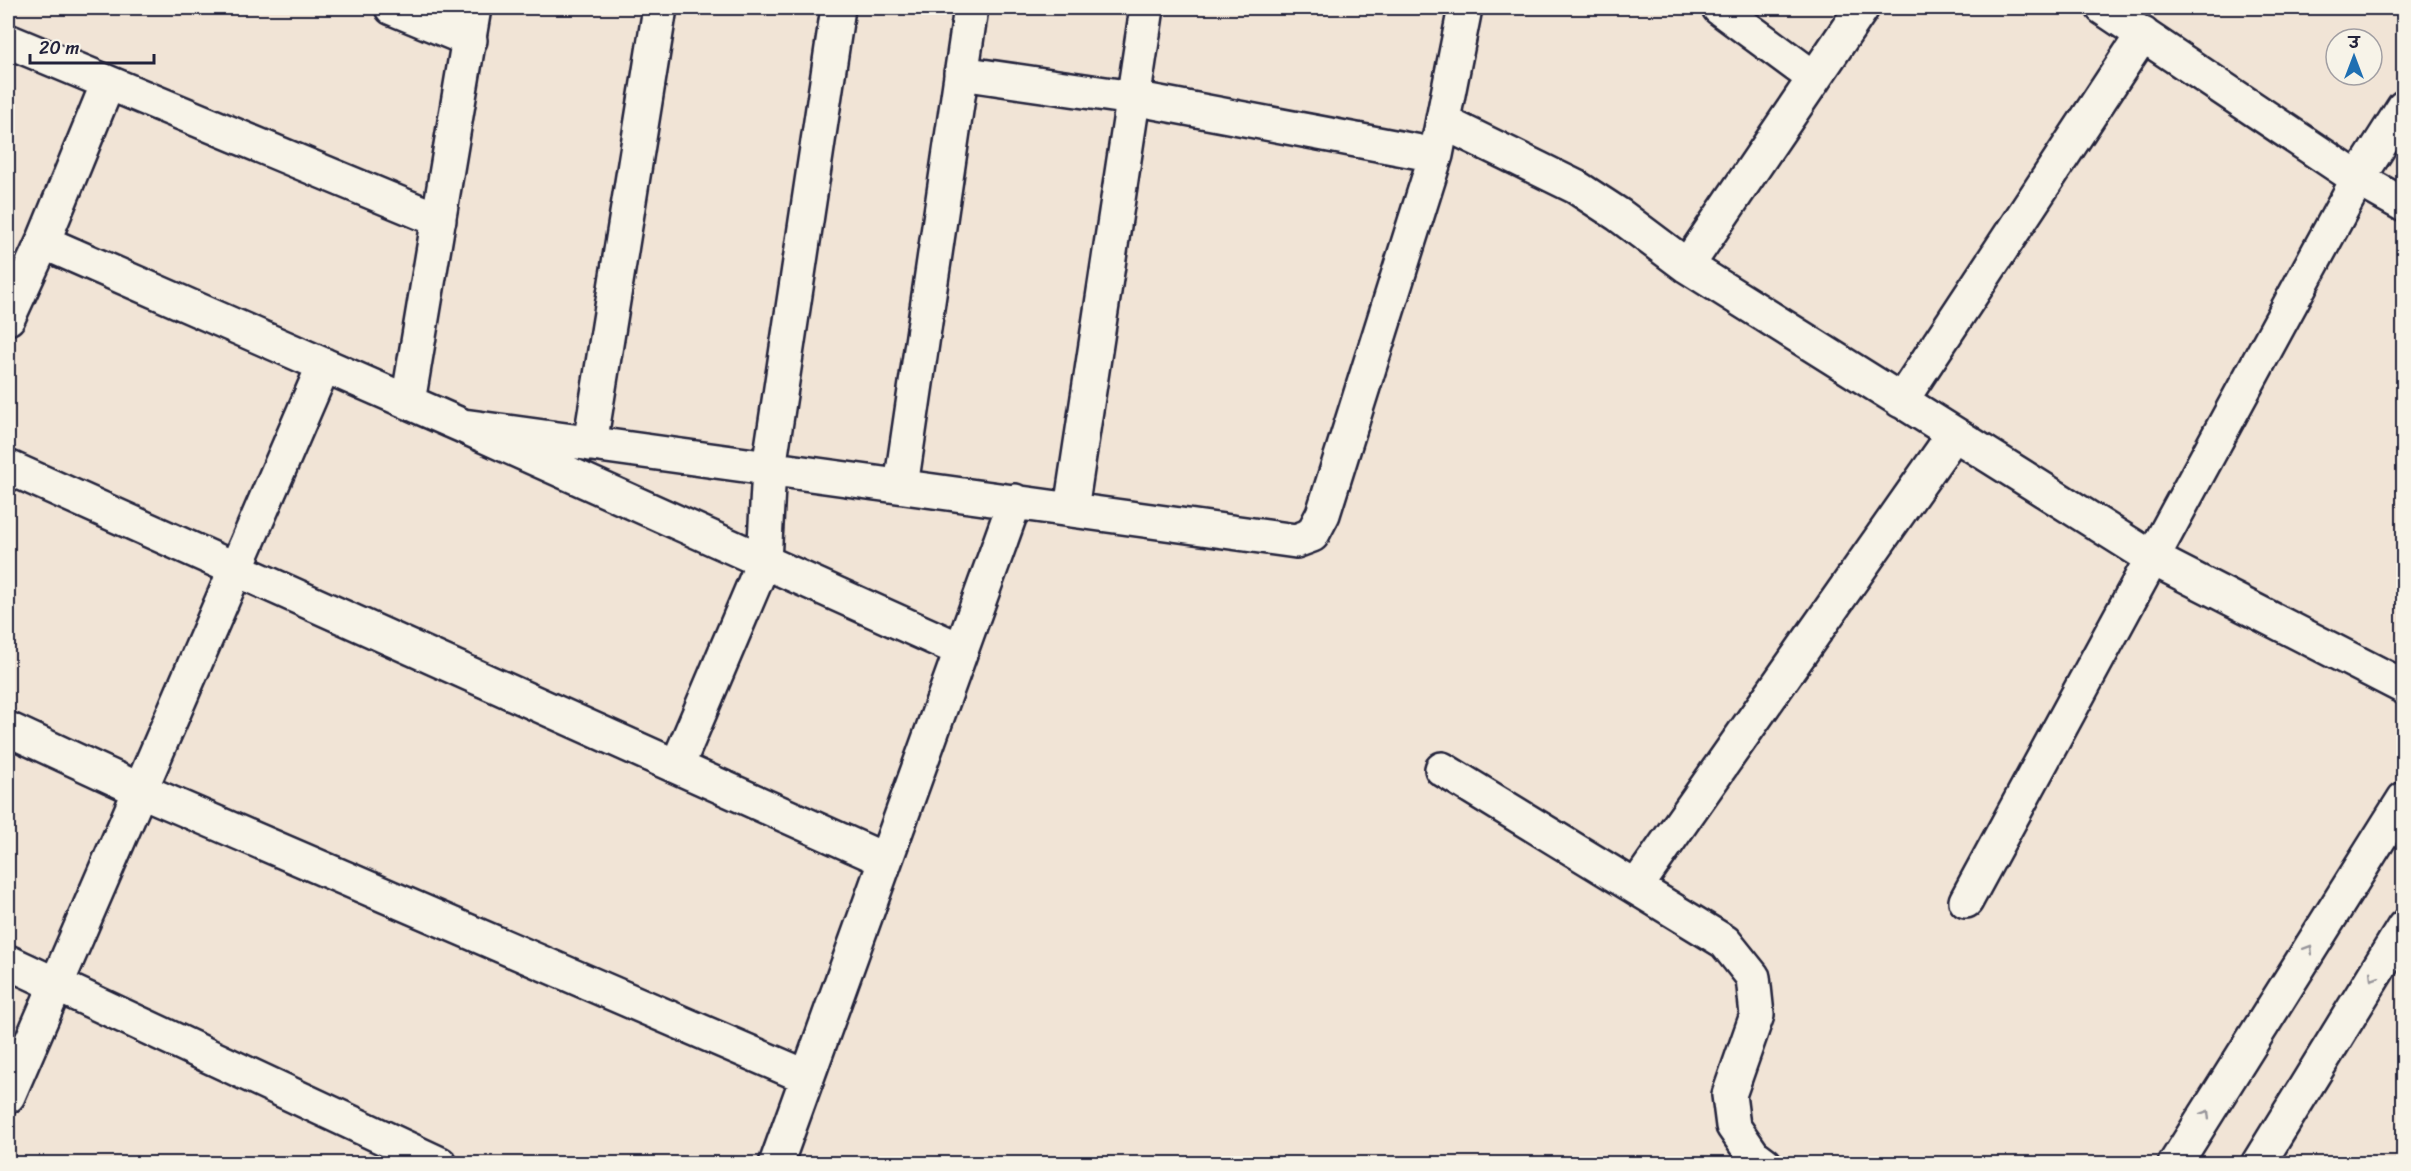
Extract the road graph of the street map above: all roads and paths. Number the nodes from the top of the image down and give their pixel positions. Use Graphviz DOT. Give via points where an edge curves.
graph roads {
  1 [pos="392,8"];
  2 [pos="474,8"];
  3 [pos="660,8"];
  4 [pos="838,8"];
  5 [pos="971,8"];
  6 [pos="1147,8"];
  7 [pos="1466,8"];
  8 [pos="1719,8"];
  9 [pos="1862,8"];
  10 [pos="2103,8"];
  11 [pos="2143,34"];
  12 [pos="470,40"];
  13 [pos="8,41"];
  14 [pos="961,73"];
  15 [pos="1814,78"];
  16 [pos="108,83"];
  17 [pos="1133,98"];
  18 [pos="2403,106"];
  19 [pos="1443,122"];
  20 [pos="1436,155"];
  21 [pos="2358,179"];
  22 [pos="2403,205"];
  23 [pos="439,220"];
  24 [pos="44,242"];
  25 [pos="1687,266"];
  26 [pos="8,318"];
  27 [pos="324,365"];
  28 [pos="1901,401"];
  29 [pos="408,402"];
  30 [pos="463,426"];
  31 [pos="1954,434"];
  32 [pos="590,444"];
  33 [pos="8,467"];
  34 [pos="769,468"];
  35 [pos="901,486"];
  36 [pos="1015,501"];
  37 [pos="1071,509"];
  38 [pos="2152,558"];
  39 [pos="764,561"];
  40 [pos="235,571"];
  41 [pos="961,650"];
  42 [pos="2403,687"];
  43 [pos="8,729"];
  44 [pos="677,766"];
  45 [pos="1443,770"];
  46 [pos="140,790"];
  47 [pos="2403,799"];
  48 [pos="885,860"];
  49 [pos="1636,887"];
  50 [pos="1966,901"];
  51 [pos="2403,927"];
  52 [pos="8,962"];
  53 [pos="56,984"];
  54 [pos="807,1077"];
  55 [pos="8,1096"];
  56 [pos="440,1164"];
  57 [pos="776,1164"];
  58 [pos="1765,1164"];
  59 [pos="2175,1164"];
  60 [pos="2258,1164"];
  1 -- 12 [label="street"];
  2 -- 12 [label="street"];
  3 -- 32 [label="street"];
  4 -- 34 [label="street"];
  5 -- 14 [label="street"];
  6 -- 17 [label="street"];
  7 -- 19 [label="street"];
  8 -- 15 [label="street"];
  9 -- 15 [label="street"];
  10 -- 11 [label="street"];
  11 -- 21 [label="street"];
  11 -- 28 [label="street"];
  12 -- 23 [label="street"];
  13 -- 16 [label="street"];
  14 -- 17 [label="street"];
  14 -- 35 [label="street"];
  15 -- 25 [label="street"];
  16 -- 23 [label="street"];
  16 -- 24 [label="street"];
  17 -- 20 [label="street"];
  17 -- 37 [label="street"];
  18 -- 21 [label="street"];
  19 -- 20 [label="street"];
  19 -- 25 [label="street" via="1576,187"];
  20 -- 37 [label="street" via="1323,514 1312,535 1296,541"];
  21 -- 22 [label="street"];
  21 -- 38 [label="street"];
  23 -- 29 [label="street"];
  24 -- 26 [label="street"];
  24 -- 27 [label="street"];
  25 -- 28 [label="street"];
  27 -- 29 [label="street"];
  27 -- 40 [label="street"];
  28 -- 31 [label="street"];
  29 -- 30 [label="street"];
  30 -- 32 [label="street"];
  30 -- 39 [label="street"];
  31 -- 38 [label="street"];
  31 -- 49 [label="street"];
  32 -- 34 [label="street"];
  33 -- 40 [label="street"];
  34 -- 35 [label="street"];
  34 -- 39 [label="street"];
  35 -- 36 [label="street"];
  36 -- 37 [label="street"];
  36 -- 41 [label="street"];
  38 -- 42 [label="street"];
  38 -- 50 [label="street"];
  39 -- 41 [label="street"];
  39 -- 44 [label="street"];
  40 -- 44 [label="street"];
  40 -- 46 [label="street"];
  41 -- 48 [label="street"];
  43 -- 46 [label="street"];
  44 -- 48 [label="street"];
  45 -- 49 [label="street"];
  46 -- 53 [label="street"];
  46 -- 54 [label="street"];
  59 -- 47 [label="street, one-way"];
  48 -- 54 [label="street"];
  49 -- 58 [label="street" via="1725,942 1753,977 1757,1016 1729,1095 1732,1126 1753,1155"];
  51 -- 60 [label="street, one-way"];
  52 -- 53 [label="street"];
  53 -- 55 [label="street"];
  53 -- 56 [label="street"];
  54 -- 57 [label="street"];
}
